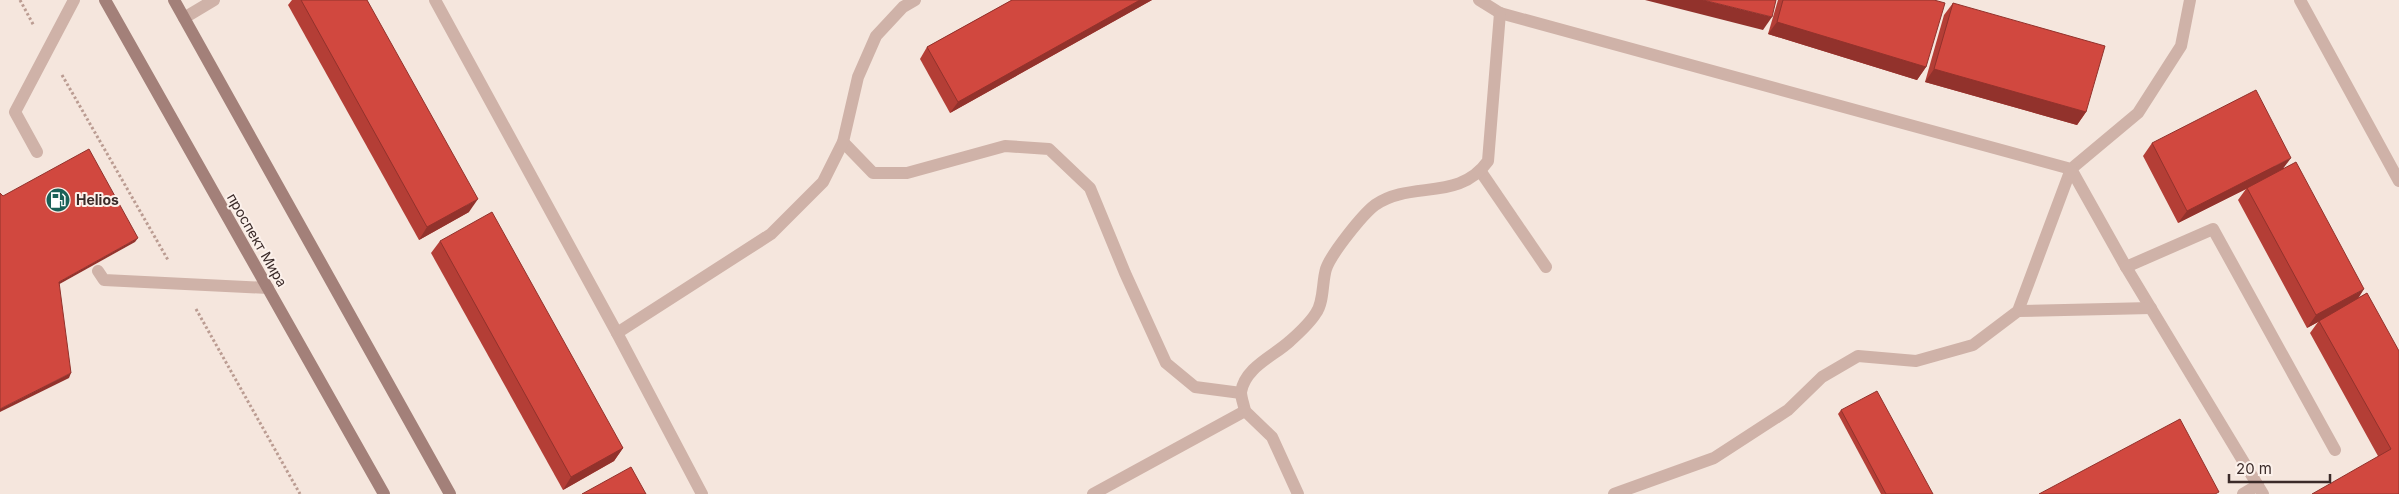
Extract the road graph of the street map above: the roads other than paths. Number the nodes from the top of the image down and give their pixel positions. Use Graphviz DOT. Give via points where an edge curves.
graph roads {
  1 [pos="74,0"];
  2 [pos="105,0"];
  3 [pos="174,0"];
  4 [pos="214,0"];
  5 [pos="435,0"];
  6 [pos="915,0"];
  7 [pos="1479,0"];
  8 [pos="2190,0"];
  9 [pos="2300,0"];
  10 [pos="1500,13"];
  11 [pos="184,18"];
  12 [pos="844,142"];
  13 [pos="36,152"];
  14 [pos="2072,169"];
  15 [pos="1481,172"];
  16 [pos="2399,181"];
  17 [pos="1546,267"];
  18 [pos="2126,267"];
  19 [pos="98,271"];
  20 [pos="268,288"];
  21 [pos="2151,308"];
  22 [pos="2018,311"];
  23 [pos="617,333"];
  24 [pos="1241,393"];
  25 [pos="1244,411"];
  26 [pos="2335,450"];
  27 [pos="2260,490"];
  28 [pos="384,494"];
  29 [pos="450,494"];
  30 [pos="702,494"];
  31 [pos="1093,494"];
  32 [pos="1298,494"];
  33 [pos="1614,494"];
  34 [pos="2244,494"];
  1 -- 13 [label="street" via="15,112"];
  2 -- 20 [label="main road, проспект Мира"];
  3 -- 11 [label="main road"];
  4 -- 11 [label="street"];
  5 -- 23 [label="street"];
  6 -- 12 [label="street" via="903,7 876,36 858,78"];
  7 -- 10 [label="street"];
  8 -- 14 [label="street" via="2182,46 2138,112"];
  9 -- 16 [label="street"];
  10 -- 14 [label="street"];
  10 -- 15 [label="street" via="1488,162"];
  11 -- 29 [label="main road"];
  12 -- 23 [label="street" via="823,182 772,234"];
  12 -- 24 [label="street" via="873,173 907,173 1005,146 1049,149 1090,188 1166,363 1195,387"];
  14 -- 18 [label="street"];
  14 -- 22 [label="street"];
  15 -- 17 [label="street"];
  15 -- 24 [label="street" via="1452,187 1398,194 1376,204 1361,218 1326,268 1318,312 1291,341 1250,373"];
  18 -- 21 [label="street"];
  18 -- 26 [label="street" via="2213,229"];
  19 -- 20 [label="street" via="104,280"];
  20 -- 28 [label="main road, проспект Мира"];
  21 -- 22 [label="street"];
  21 -- 27 [label="street"];
  22 -- 33 [label="street" via="1973,345 1916,361 1858,356 1822,377 1788,410 1714,458"];
  23 -- 30 [label="street"];
  24 -- 25 [label="street"];
  25 -- 31 [label="street"];
  25 -- 32 [label="street" via="1272,437"];
  27 -- 34 [label="street"];
}
